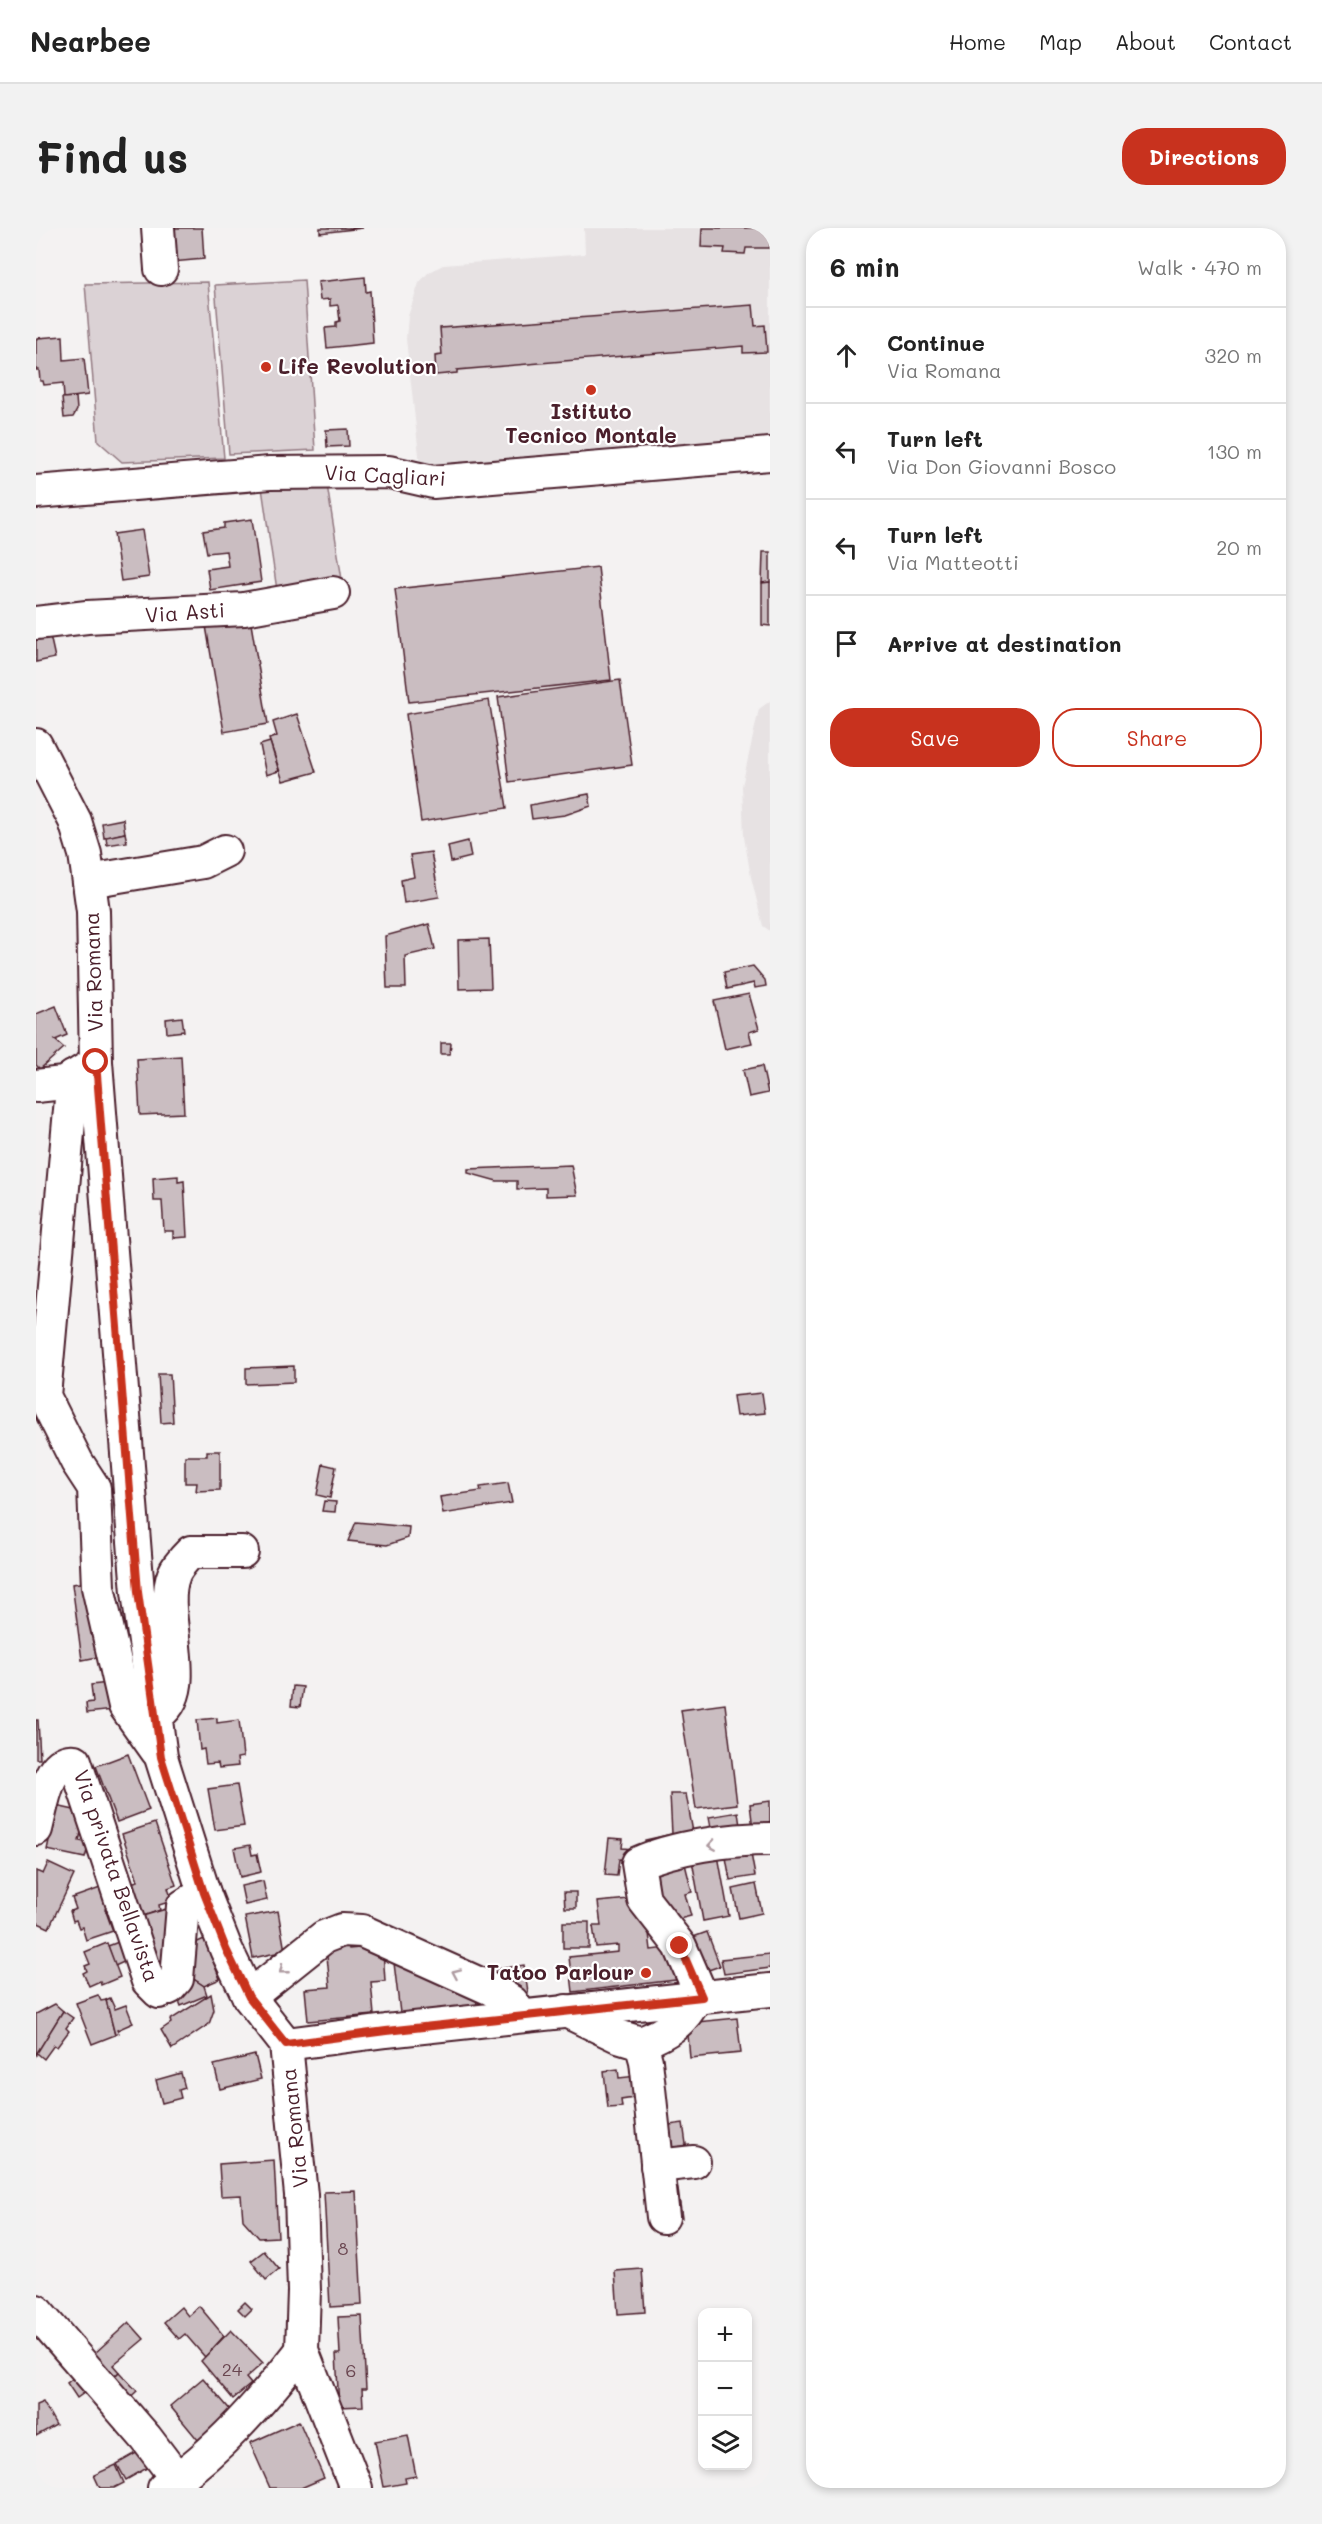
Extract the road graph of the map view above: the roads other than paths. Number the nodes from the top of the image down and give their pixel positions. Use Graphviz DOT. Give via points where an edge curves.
graph roads {
  1 [pos="158,228"];
  2 [pos="161,269"];
  3 [pos="770,454"];
  4 [pos="36,492"];
  5 [pos="333,593"];
  6 [pos="36,623"];
  7 [pos="36,745"];
  8 [pos="47,789"];
  9 [pos="225,851"];
  10 [pos="87,867"];
  11 [pos="85,1070"];
  12 [pos="36,1086"];
  13 [pos="44,1291"];
  14 [pos="242,1552"];
  15 [pos="155,1716"];
  16 [pos="161,1757"];
  17 [pos="36,1830"];
  18 [pos="770,1839"];
  19 [pos="204,1893"];
  20 [pos="770,1990"];
  21 [pos="249,1997"];
  22 [pos="699,1997"];
  23 [pos="566,2011"];
  24 [pos="521,2016"];
  25 [pos="641,2043"];
  26 [pos="286,2044"];
  27 [pos="694,2162"];
  28 [pos="657,2166"];
  29 [pos="663,2217"];
  30 [pos="36,2311"];
  31 [pos="302,2350"];
  32 [pos="171,2484"];
  33 [pos="356,2488"];
  1 -- 2 [label="street"];
  3 -- 4 [label="street, Via Cagliari" via="469,468 433,482 388,472 270,472"];
  5 -- 6 [label="street, Via Asti" via="244,609"];
  7 -- 8 [label="street, Via Romana"];
  8 -- 10 [label="street, Via Romana" via="75,821"];
  9 -- 10 [label="street" via="203,862"];
  10 -- 11 [label="street, Via Romana" via="93,911"];
  11 -- 12 [label="street" via="64,1083"];
  11 -- 13 [label="street"];
  11 -- 15 [label="street, Via Romana" via="138,1592"];
  13 -- 16 [label="street" via="44,1396 94,1488 98,1587 125,1706"];
  14 -- 15 [label="street" via="191,1552 174,1572 167,1600 177,1684 166,1710"];
  15 -- 16 [label="street, Via Romana"];
  16 -- 19 [label="street, Via Romana"];
  17 -- 19 [label="street, Via privata Bellavista" via="51,1773 67,1760 75,1761 148,1981 159,1992 177,1979 183,1906"];
  18 -- 22 [label="street, one-way" via="657,1854 638,1863 644,1900 680,1946"];
  19 -- 21 [label="street, Via Romana"];
  20 -- 22 [label="street"];
  24 -- 21 [label="street, one-way" via="512,2002 491,1989 362,1931 342,1930 324,1937"];
  21 -- 26 [label="street, Via Romana"];
  22 -- 23 [label="street"];
  22 -- 25 [label="street" via="675,2026"];
  23 -- 24 [label="street"];
  23 -- 25 [label="street"];
  24 -- 26 [label="street"];
  25 -- 28 [label="street"];
  26 -- 31 [label="street, Via Romana" via="302,2195"];
  27 -- 28 [label="street"];
  28 -- 29 [label="street"];
  30 -- 32 [label="street" via="146,2438"];
  31 -- 32 [label="street" via="216,2446"];
  31 -- 33 [label="street, Via Romana"];
}
